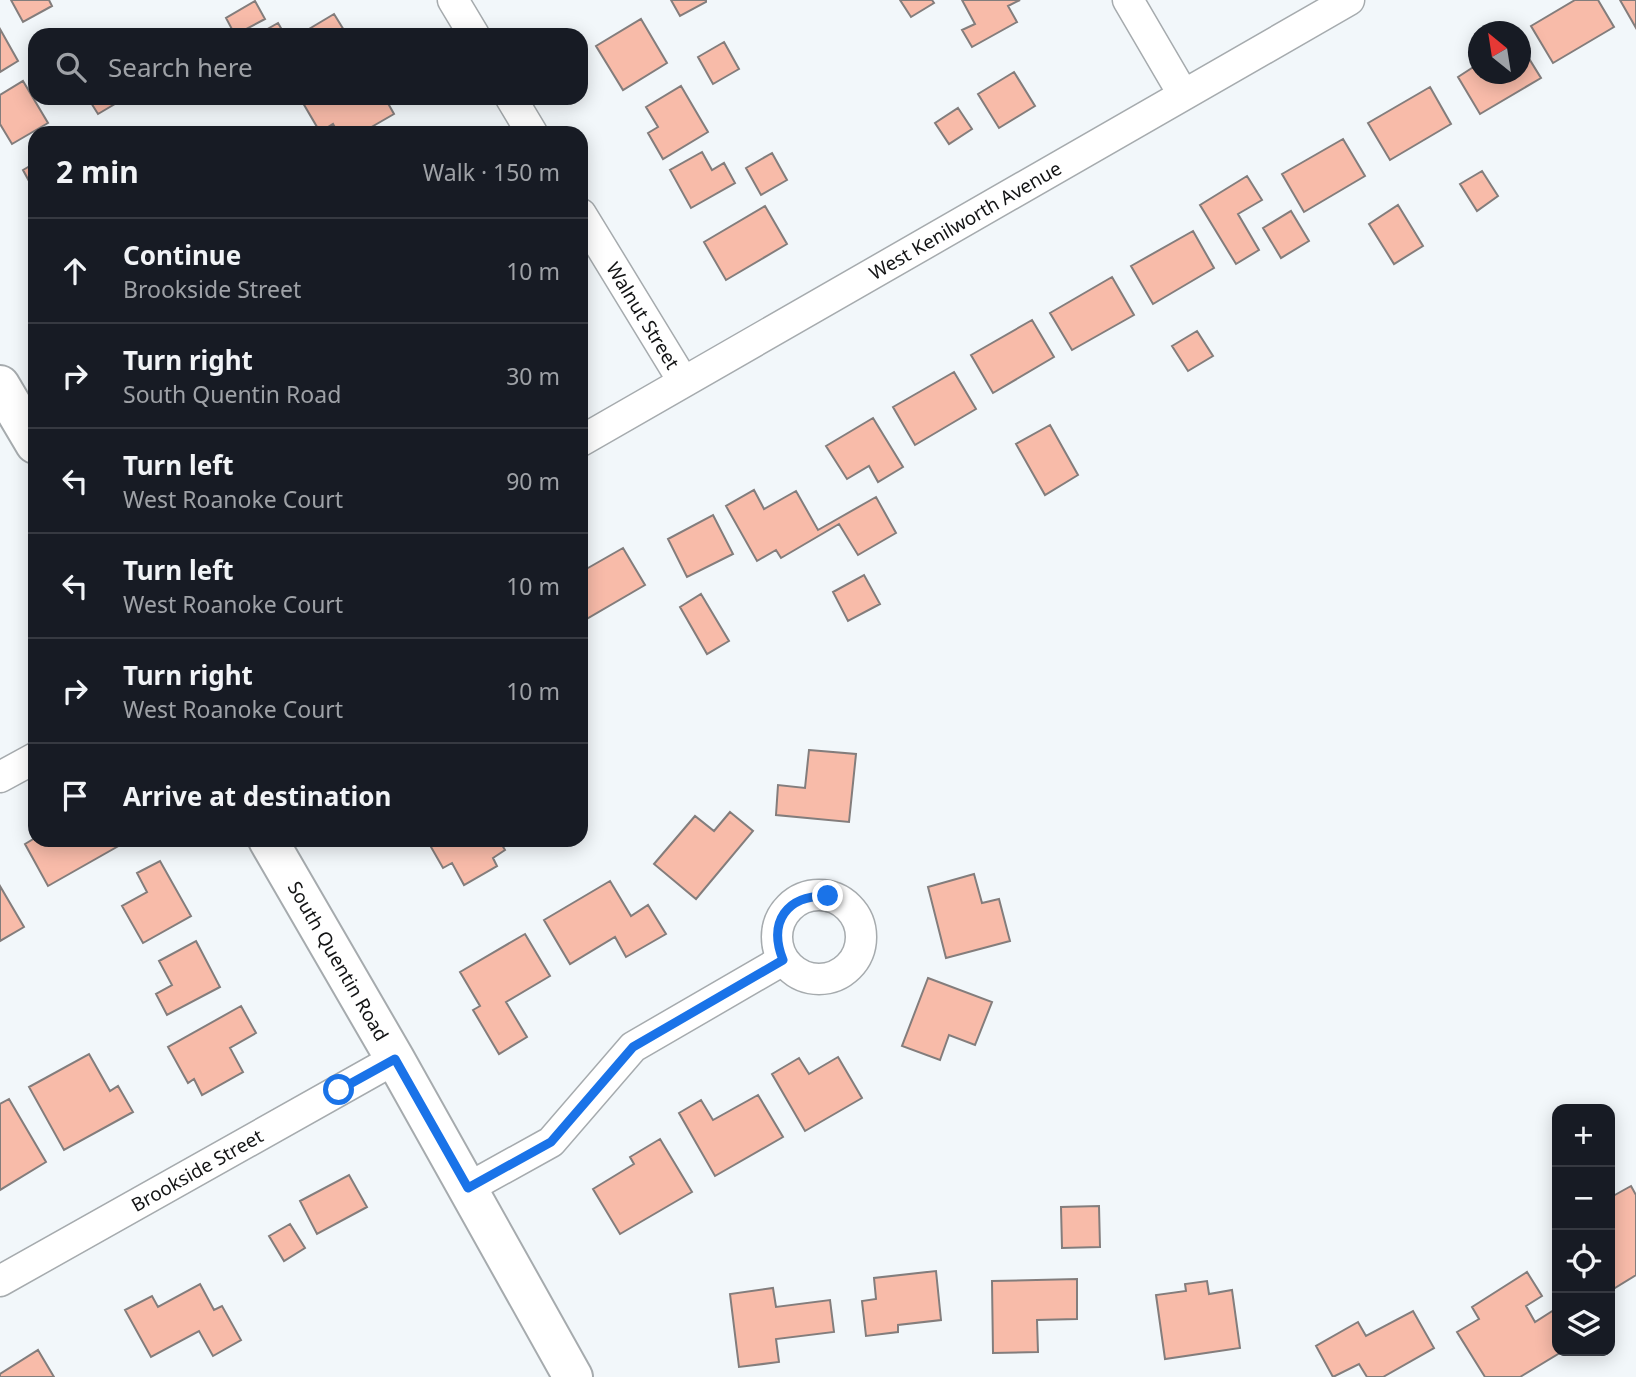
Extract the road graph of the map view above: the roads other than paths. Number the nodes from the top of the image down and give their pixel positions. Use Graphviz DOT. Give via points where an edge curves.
graph roads {
  1 [pos="453,0"];
  2 [pos="1128,0"];
  3 [pos="1349,0"];
  4 [pos="470,28"];
  5 [pos="1183,94"];
  6 [pos="515,105"];
  7 [pos="528,126"];
  8 [pos="588,225"];
  9 [pos="683,381"];
  10 [pos="0,384"];
  11 [pos="28,432"];
  12 [pos="588,437"];
  13 [pos="28,762"];
  14 [pos="0,777"];
  15 [pos="272,847"];
  16 [pos="783,960"];
  17 [pos="395,1059"];
  18 [pos="468,1188"];
  19 [pos="0,1281"];
  20 [pos="573,1377"];
  1 -- 4 [label="street"];
  2 -- 5 [label="street"];
  3 -- 5 [label="street, West Kenilworth Avenue"];
  5 -- 9 [label="street, West Kenilworth Avenue"];
  6 -- 7 [label="street"];
  8 -- 9 [label="street, Walnut Street"];
  9 -- 12 [label="street, West Kenilworth Avenue"];
  10 -- 11 [label="main road"];
  13 -- 14 [label="street"];
  15 -- 17 [label="main road, South Quentin Road"];
  16 -- 18 [label="street" via="633,1047 551,1142"];
  17 -- 18 [label="main road, South Quentin Road"];
  17 -- 19 [label="street, Brookside Street"];
  18 -- 20 [label="main road, South Quentin Road"];
}
